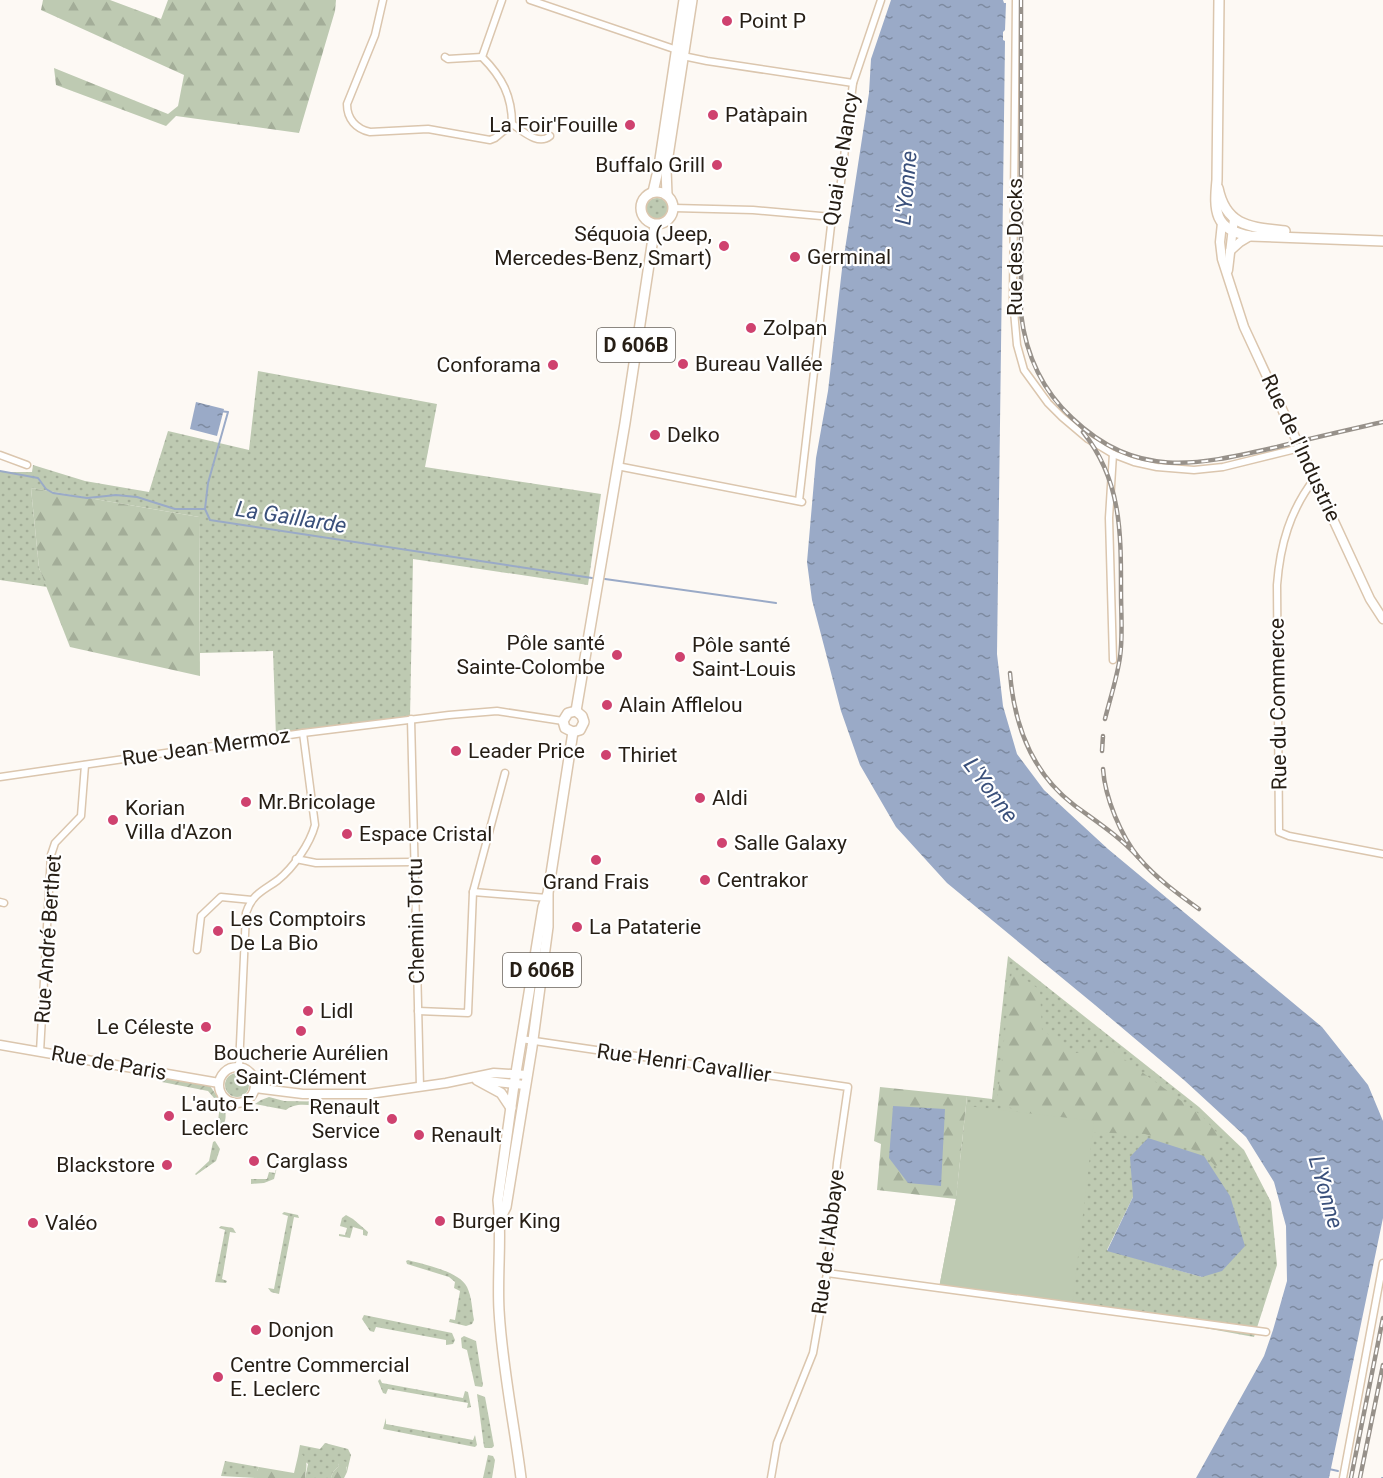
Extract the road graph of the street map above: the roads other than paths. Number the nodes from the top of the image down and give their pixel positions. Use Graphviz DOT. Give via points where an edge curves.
graph roads {
  1 [pos="383,0"];
  2 [pos="502,0"];
  3 [pos="530,0"];
  4 [pos="684,0"];
  5 [pos="692,0"];
  6 [pos="881,0"];
  7 [pos="1016,0"];
  8 [pos="1219,0"];
  9 [pos="680,53"];
  10 [pos="445,57"];
  11 [pos="482,57"];
  12 [pos="853,83"];
  13 [pos="512,124"];
  14 [pos="550,136"];
  15 [pos="1217,180"];
  16 [pos="652,192"];
  17 [pos="667,195"];
  18 [pos="674,208"];
  19 [pos="832,217"];
  20 [pos="1234,219"];
  21 [pos="655,225"];
  22 [pos="1225,229"];
  23 [pos="1250,236"];
  24 [pos="1341,238"];
  25 [pos="1383,241"];
  26 [pos="1230,252"];
  27 [pos="1228,273"];
  28 [pos="1300,447"];
  29 [pos="1113,454"];
  30 [pos="0,455"];
  31 [pos="27,465"];
  32 [pos="617,466"];
  33 [pos="1315,478"];
  34 [pos="1383,620"];
  35 [pos="1113,660"];
  36 [pos="576,711"];
  37 [pos="411,719"];
  38 [pos="563,721"];
  39 [pos="573,732"];
  40 [pos="303,733"];
  41 [pos="85,765"];
  42 [pos="504,773"];
  43 [pos="0,777"];
  44 [pos="1383,854"];
  45 [pos="296,859"];
  46 [pos="414,862"];
  47 [pos="473,892"];
  48 [pos="547,896"];
  49 [pos="252,900"];
  50 [pos="197,950"];
  51 [pos="418,1011"];
  52 [pos="521,1039"];
  53 [pos="533,1040"];
  54 [pos="0,1045"];
  55 [pos="40,1052"];
  56 [pos="239,1066"];
  57 [pos="516,1074"];
  58 [pos="526,1075"];
  59 [pos="463,1078"];
  60 [pos="477,1080"];
  61 [pos="219,1083"];
  62 [pos="514,1084"];
  63 [pos="525,1085"];
  64 [pos="420,1087"];
  65 [pos="848,1087"];
  66 [pos="255,1088"];
  67 [pos="511,1108"];
  68 [pos="500,1219"];
  69 [pos="1383,1263"];
  70 [pos="827,1273"];
  71 [pos="1266,1332"];
  72 [pos="521,1478"];
  73 [pos="771,1478"];
  74 [pos="1343,1478"];
  1 -- 13 [label="street" via="375,35 347,104 355,125 370,132 428,129 490,140"];
  2 -- 11 [label="street"];
  3 -- 9 [label="street"];
  4 -- 9 [label="main road"];
  5 -- 9 [label="main road"];
  6 -- 12 [label="street, Quai de Nancy"];
  7 -- 29 [label="street, Rue des Docks" via="1013,300 1017,345 1024,370 1048,403 1071,426"];
  8 -- 15 [label="main road"];
  9 -- 12 [label="street" via="737,66"];
  9 -- 16 [label="main road"];
  9 -- 17 [label="main road" via="666,169"];
  10 -- 11 [label="street"];
  11 -- 13 [label="street" via="502,79 509,95"];
  12 -- 19 [label="street, Quai de Nancy" via="841,182"];
  13 -- 14 [label="street" via="539,141"];
  15 -- 20 [label="main road" via="1221,199"];
  15 -- 22 [label="main road" via="1215,203"];
  16 -- 17 [label="main road"];
  16 -- 21 [label="main road" via="641,207 645,218"];
  17 -- 18 [label="main road"];
  18 -- 19 [label="street"];
  18 -- 21 [label="main road" via="670,219"];
  19 -- 32 [label="street, Quai de Nancy" via="801,502"];
  20 -- 22 [label="street"];
  20 -- 24 [label="main road" via="1254,227"];
  21 -- 32 [label="main road, D 606B"];
  22 -- 23 [label="main road"];
  22 -- 26 [label="street"];
  22 -- 27 [label="street, Rue de l'Industrie" via="1222,259"];
  23 -- 24 [label="main road"];
  23 -- 26 [label="street"];
  24 -- 25 [label="main road"];
  26 -- 27 [label="street"];
  27 -- 28 [label="street, Rue de l'Industrie" via="1244,327"];
  28 -- 29 [label="street, Rue des Docks" via="1194,470 1146,465"];
  28 -- 33 [label="street, Rue de l'Industrie"];
  29 -- 35 [label="street"];
  30 -- 31 [label="street"];
  32 -- 36 [label="main road, D 606B"];
  33 -- 34 [label="street, Rue de l'Industrie"];
  33 -- 44 [label="street, Rue du Commerce" via="1288,523 1279,555 1279,832"];
  36 -- 38 [label="main road" via="568,713"];
  36 -- 39 [label="main road" via="584,722 580,730"];
  37 -- 38 [label="street, Rue Jean Mermoz" via="497,711"];
  37 -- 40 [label="street, Rue Jean Mermoz"];
  37 -- 46 [label="street, Chemin Tortu"];
  38 -- 39 [label="main road" via="565,728"];
  39 -- 48 [label="main road, D 606B"];
  40 -- 41 [label="street, Rue Jean Mermoz"];
  40 -- 45 [label="street" via="315,825"];
  41 -- 43 [label="street, Rue Jean Mermoz"];
  41 -- 55 [label="street, Rue André Berthet" via="81,816 55,843 51,855"];
  42 -- 47 [label="street"];
  45 -- 46 [label="street" via="316,863"];
  45 -- 49 [label="street"];
  46 -- 51 [label="street, Chemin Tortu"];
  47 -- 48 [label="street"];
  47 -- 51 [label="street" via="468,1013"];
  48 -- 52 [label="main road, D 606B"];
  48 -- 53 [label="main road, D 606B" via="548,927"];
  49 -- 50 [label="street" via="221,897 201,916"];
  49 -- 56 [label="street" via="246,913"];
  51 -- 64 [label="street, Chemin Tortu"];
  52 -- 53 [label="street, Rue Henri Cavallier"];
  52 -- 57 [label="main road, D 606B"];
  53 -- 58 [label="main road, D 606B"];
  53 -- 65 [label="street, Rue Henri Cavallier"];
  54 -- 55 [label="street, Rue de Paris"];
  55 -- 61 [label="street, Rue de Paris"];
  56 -- 61 [label="street" via="228,1068"];
  56 -- 66 [label="street" via="253,1076"];
  57 -- 58 [label="street"];
  57 -- 59 [label="street"];
  57 -- 62 [label="main road, D 606B"];
  58 -- 63 [label="main road, D 606B"];
  59 -- 60 [label="street"];
  59 -- 64 [label="street"];
  60 -- 62 [label="street"];
  60 -- 67 [label="main road" via="501,1093"];
  61 -- 66 [label="street" via="221,1094 235,1103 246,1101"];
  62 -- 63 [label="street"];
  62 -- 67 [label="main road, D 606B"];
  63 -- 68 [label="main road, D 606B" via="506,1207"];
  64 -- 66 [label="street" via="369,1094 303,1094"];
  65 -- 70 [label="street, Rue de l'Abbaye"];
  67 -- 68 [label="main road, D 606B" via="498,1200"];
  68 -- 72 [label="main road, D 606B" via="502,1346"];
  69 -- 74 [label="street"];
  70 -- 71 [label="street"];
  70 -- 73 [label="street, Rue de l'Abbaye" via="813,1353 777,1443"];
}
